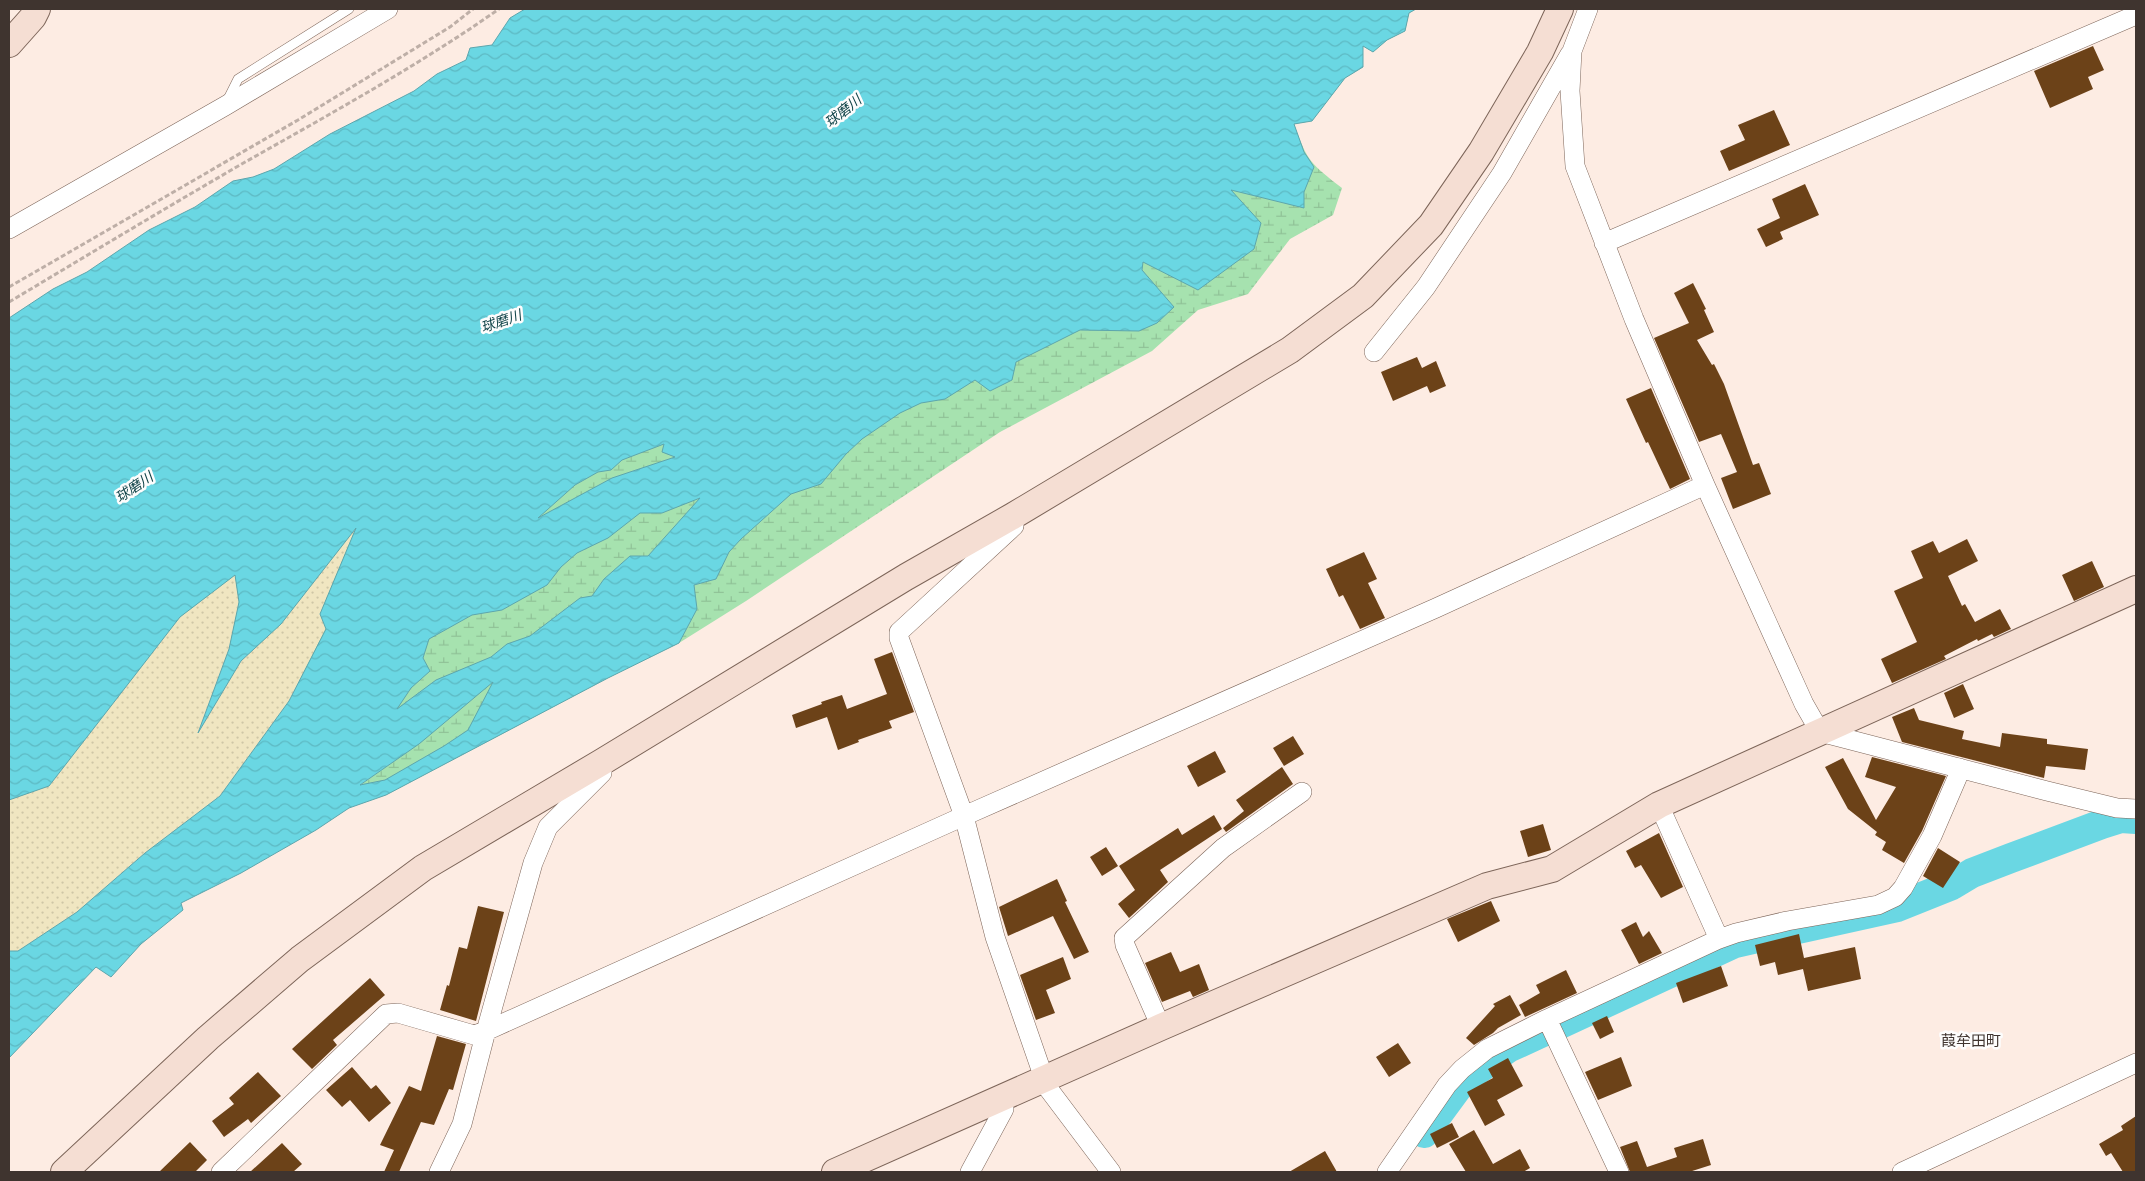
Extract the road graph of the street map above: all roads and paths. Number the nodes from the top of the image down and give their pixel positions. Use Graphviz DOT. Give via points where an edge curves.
graph roads {
  1 [pos="37,9"];
  2 [pos="349,9"];
  3 [pos="388,9"];
  4 [pos="473,9"];
  5 [pos="499,9"];
  6 [pos="1560,9"];
  7 [pos="1588,9"];
  8 [pos="2136,15"];
  9 [pos="9,44"];
  10 [pos="1572,51"];
  11 [pos="224,106"];
  12 [pos="9,229"];
  13 [pos="1604,243"];
  14 [pos="9,287"];
  15 [pos="9,302"];
  16 [pos="1374,352"];
  17 [pos="1705,485"];
  18 [pos="1013,516"];
  19 [pos="2136,589"];
  20 [pos="1820,732"];
  21 [pos="602,762"];
  22 [pos="1960,768"];
  23 [pos="1302,792"];
  24 [pos="1660,805"];
  25 [pos="2136,808"];
  26 [pos="964,816"];
  27 [pos="1720,939"];
  28 [pos="1547,1019"];
  29 [pos="1161,1027"];
  30 [pos="486,1031"];
  31 [pos="2136,1063"];
  32 [pos="1045,1079"];
  33 [pos="1001,1098"];
  34 [pos="227,1170"];
  35 [pos="64,1172"];
  36 [pos="439,1172"];
  37 [pos="835,1172"];
  38 [pos="970,1172"];
  39 [pos="1111,1172"];
  40 [pos="1387,1172"];
  41 [pos="1619,1172"];
  42 [pos="1902,1172"];
  1 -- 9 [label="street"];
  2 -- 11 [label="lane" via="238,79"];
  3 -- 11 [label="street"];
  4 -- 14 [label="path" via="450,27 298,120"];
  5 -- 15 [label="path" via="457,39"];
  6 -- 18 [label="street" via="1540,52 1481,152 1431,225 1362,296 1290,350"];
  7 -- 10 [label="street"];
  8 -- 13 [label="street"];
  10 -- 13 [label="street" via="1570,91 1575,166"];
  10 -- 16 [label="street" via="1502,173 1426,287"];
  11 -- 12 [label="street"];
  13 -- 17 [label="street"];
  17 -- 20 [label="street" via="1804,704"];
  17 -- 26 [label="street" via="1436,608"];
  18 -- 21 [label="street" via="906,577"];
  18 -- 26 [label="street" via="1014,526 899,632"];
  19 -- 20 [label="street"];
  20 -- 22 [label="street"];
  20 -- 24 [label="street"];
  21 -- 30 [label="street" via="602,773 548,827 533,863"];
  21 -- 35 [label="street" via="424,868 300,959 208,1038"];
  22 -- 25 [label="street" via="2117,808"];
  22 -- 27 [label="street" via="1932,836 1895,897 1878,905 1787,921"];
  23 -- 29 [label="street" via="1223,848 1124,938"];
  24 -- 27 [label="street"];
  24 -- 29 [label="street" via="1552,869 1487,886"];
  26 -- 30 [label="street"];
  26 -- 32 [label="street" via="995,937"];
  27 -- 28 [label="street"];
  28 -- 40 [label="street" via="1487,1049 1462,1069 1447,1085"];
  28 -- 41 [label="street"];
  29 -- 32 [label="street"];
  30 -- 34 [label="street" via="474,1035 398,1013 386,1014"];
  30 -- 36 [label="street" via="462,1124"];
  31 -- 42 [label="street"];
  32 -- 33 [label="street"];
  32 -- 39 [label="street" via="1047,1087"];
  33 -- 37 [label="street"];
  33 -- 38 [label="street" via="1004,1109"];
}
